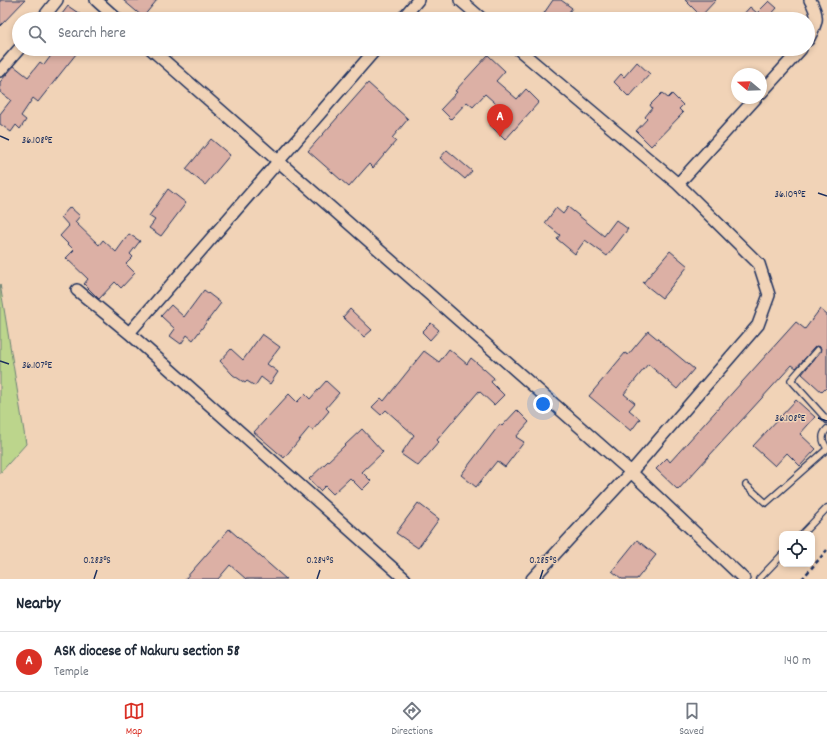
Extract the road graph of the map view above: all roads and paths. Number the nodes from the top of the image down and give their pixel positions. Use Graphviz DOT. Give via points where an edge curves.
graph roads {
  1 [pos="57,0"];
  2 [pos="96,0"];
  3 [pos="418,0"];
  4 [pos="460,0"];
  5 [pos="810,0"];
  6 [pos="48,12"];
  7 [pos="109,12"];
  8 [pos="408,12"];
  9 [pos="474,12"];
  10 [pos="815,26"];
  11 [pos="13,56"];
  12 [pos="159,56"];
  13 [pos="370,56"];
  14 [pos="526,56"];
  15 [pos="795,56"];
  16 [pos="0,71"];
  17 [pos="767,86"];
  18 [pos="751,104"];
  19 [pos="279,162"];
  20 [pos="678,184"];
  21 [pos="78,290"];
  22 [pos="129,333"];
  23 [pos="817,350"];
  24 [pos="827,420"];
  25 [pos="827,429"];
  26 [pos="827,448"];
  27 [pos="631,472"];
  28 [pos="746,485"];
  29 [pos="827,508"];
  30 [pos="805,531"];
  31 [pos="827,550"];
  32 [pos="779,558"];
  33 [pos="405,579"];
  34 [pos="532,579"];
  35 [pos="744,579"];
  36 [pos="759,579"];
  37 [pos="802,579"];
  1 -- 6 [label="street"];
  2 -- 7 [label="street"];
  3 -- 8 [label="street"];
  4 -- 9 [label="street"];
  5 -- 10 [label="street" via="816,11"];
  11 -- 16 [label="street"];
  12 -- 19 [label="street"];
  13 -- 19 [label="street"];
  14 -- 20 [label="street"];
  15 -- 17 [label="street"];
  18 -- 20 [label="street"];
  19 -- 22 [label="street"];
  19 -- 27 [label="street"];
  20 -- 27 [label="street" via="759,264 769,295 758,325"];
  21 -- 22 [label="street"];
  22 -- 33 [label="street"];
  23 -- 24 [label="lane" via="791,380"];
  25 -- 26 [label="lane" via="823,440"];
  26 -- 28 [label="lane" via="766,503"];
  27 -- 34 [label="street"];
  27 -- 35 [label="street"];
  29 -- 30 [label="lane"];
  31 -- 37 [label="path"];
  32 -- 36 [label="lane"];
}
